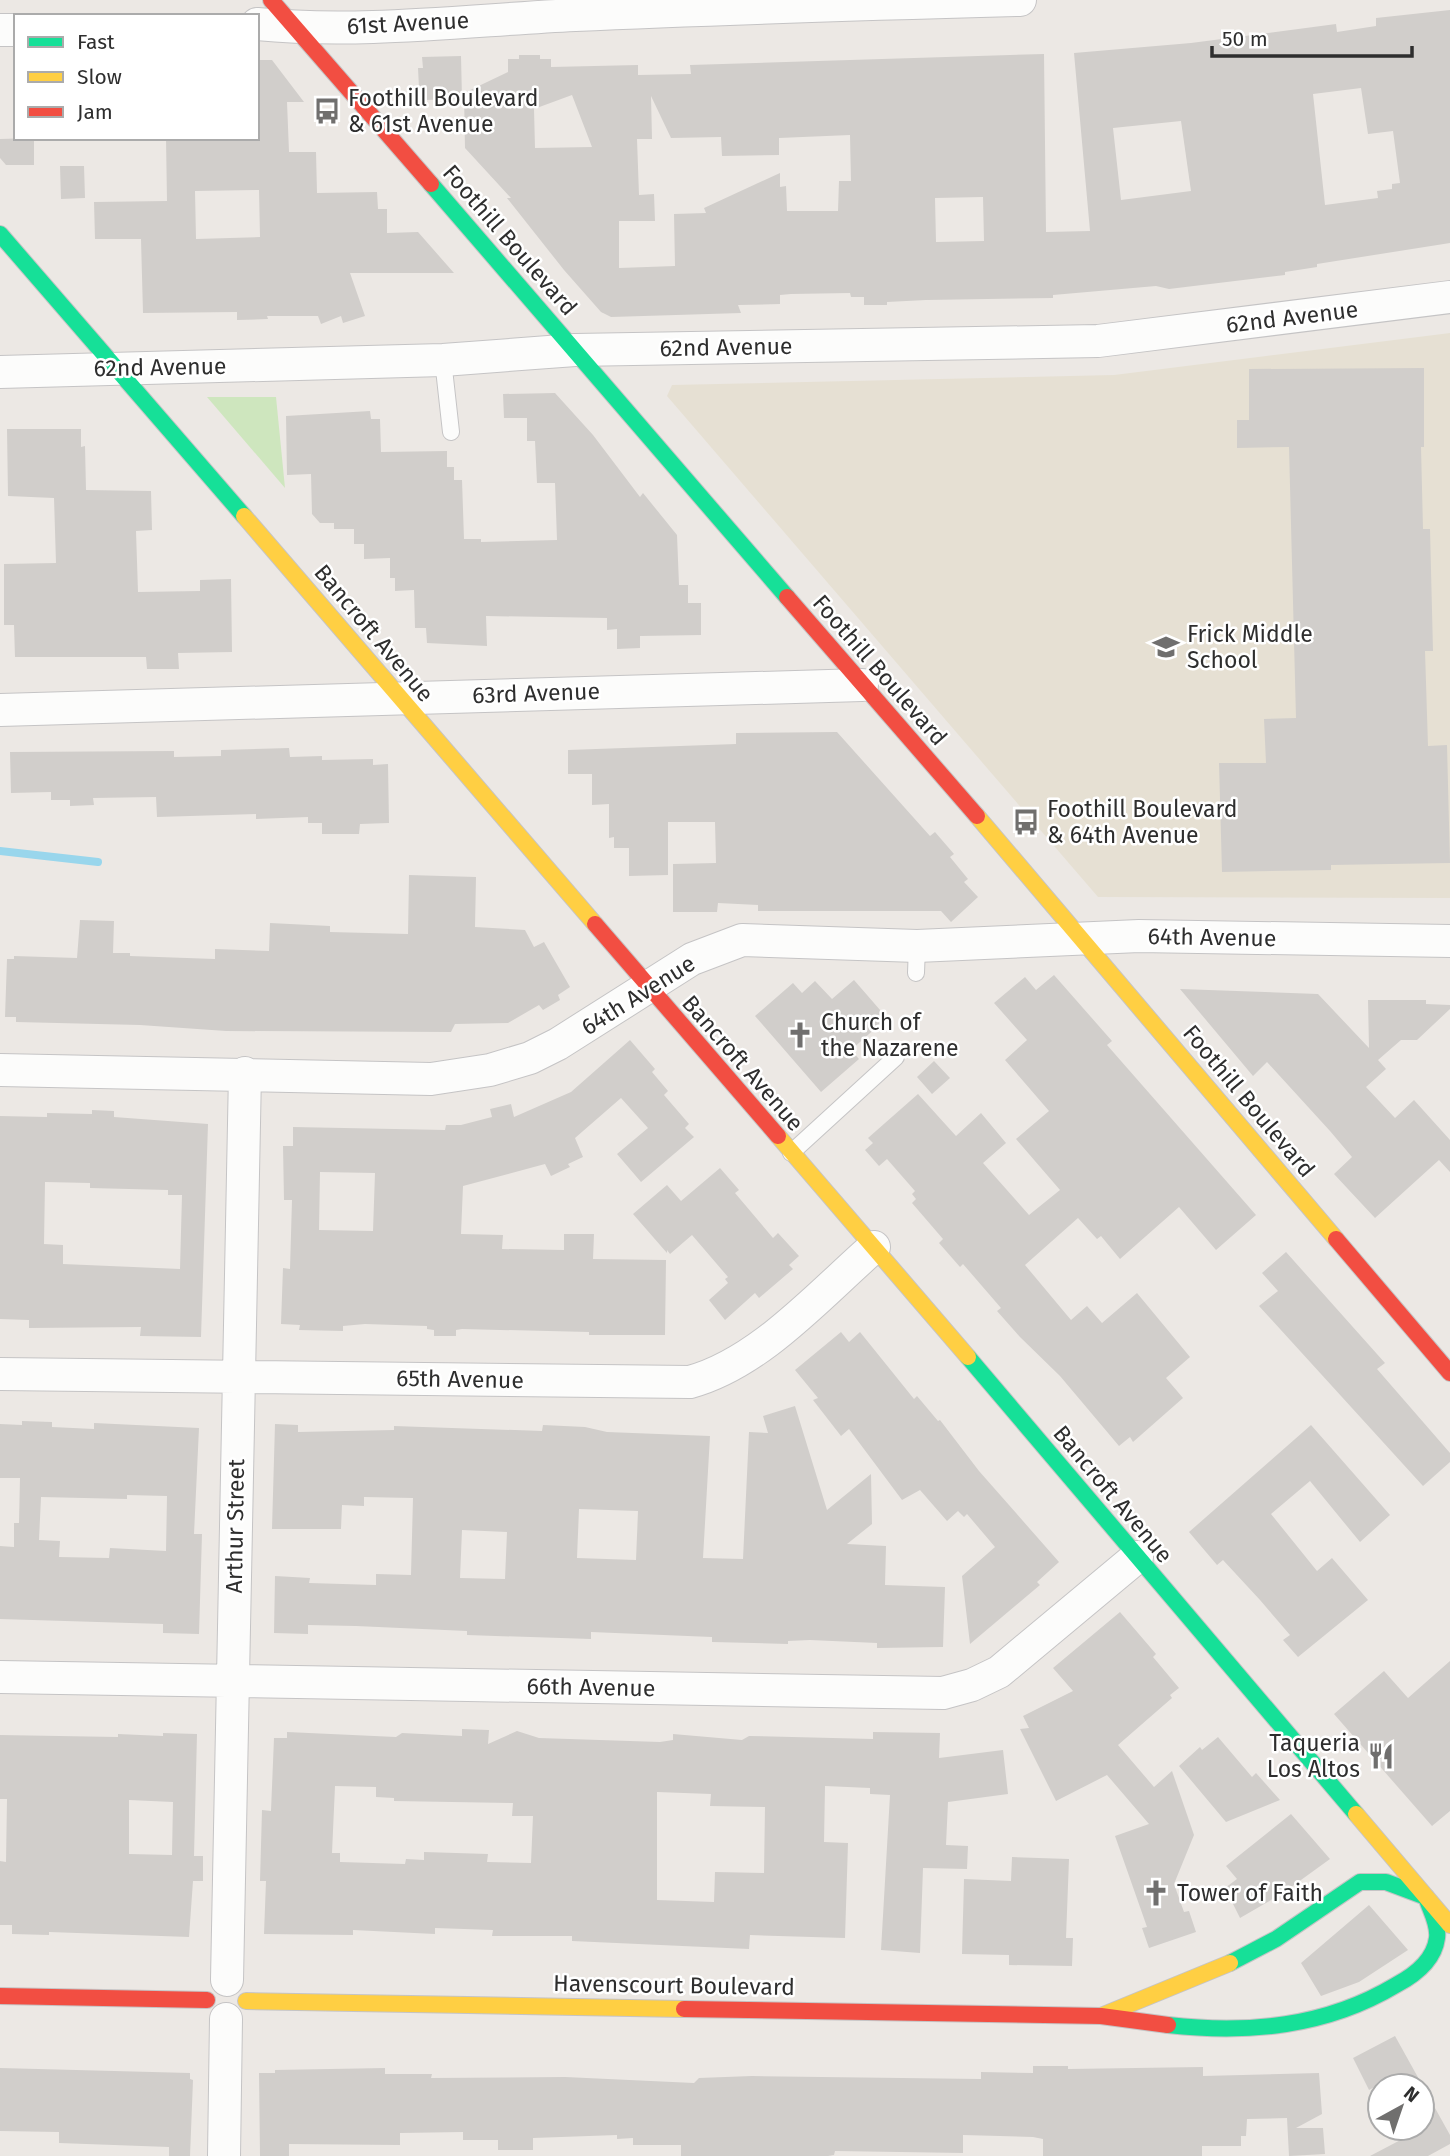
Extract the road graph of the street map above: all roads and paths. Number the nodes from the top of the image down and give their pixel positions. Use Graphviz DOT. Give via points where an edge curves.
graph roads {
  1 [pos="271,0"];
  2 [pos="1020,0"];
  3 [pos="668,5"];
  4 [pos="259,24"];
  5 [pos="294,27"];
  6 [pos="0,234"];
  7 [pos="1450,297"];
  8 [pos="575,350"];
  9 [pos="443,360"];
  10 [pos="115,367"];
  11 [pos="0,372"];
  12 [pos="451,432"];
  13 [pos="862,685"];
  14 [pos="399,697"];
  15 [pos="0,710"];
  16 [pos="1081,938"];
  17 [pos="1450,941"];
  18 [pos="647,988"];
  19 [pos="896,1057"];
  20 [pos="0,1070"];
  21 [pos="244,1073"];
  22 [pos="791,1153"];
  23 [pos="874,1247"];
  24 [pos="1450,1373"];
  25 [pos="0,1374"];
  26 [pos="237,1376"];
  27 [pos="1137,1557"];
  28 [pos="0,1677"];
  29 [pos="233,1679"];
  30 [pos="1442,1883"];
  31 [pos="1426,1897"];
  32 [pos="1450,1925"];
  33 [pos="0,1996"];
  34 [pos="227,2000"];
  35 [pos="1101,2016"];
  36 [pos="224,2156"];
  1 -- 5 [label="street, Foothill Boulevard"];
  2 -- 3 [label="street, 61st Avenue"];
  3 -- 5 [label="street, 61st Avenue"];
  4 -- 5 [label="street, 61st Avenue"];
  5 -- 8 [label="street, Foothill Boulevard"];
  6 -- 10 [label="street, Bancroft Avenue"];
  7 -- 8 [label="street, 62nd Avenue" via="1098,341"];
  8 -- 9 [label="street, 62nd Avenue"];
  8 -- 13 [label="street, Foothill Boulevard"];
  9 -- 10 [label="street, 62nd Avenue"];
  9 -- 12 [label="lane"];
  10 -- 11 [label="street, 62nd Avenue"];
  10 -- 14 [label="street, Bancroft Avenue"];
  13 -- 14 [label="street, 63rd Avenue"];
  13 -- 16 [label="street, Foothill Boulevard"];
  14 -- 15 [label="street, 63rd Avenue"];
  14 -- 18 [label="street, Bancroft Avenue"];
  16 -- 17 [label="street, 64th Avenue"];
  16 -- 18 [label="street, 64th Avenue" via="916,960 742,940 692,960"];
  16 -- 24 [label="street, Foothill Boulevard"];
  18 -- 21 [label="street, 64th Avenue" via="558,1044 490,1070 431,1079"];
  18 -- 22 [label="street, Bancroft Avenue"];
  19 -- 22 [label="lane"];
  20 -- 21 [label="street, 64th Avenue"];
  21 -- 26 [label="street, Arthur Street"];
  22 -- 23 [label="street, Bancroft Avenue"];
  23 -- 26 [label="street, 65th Avenue" via="748,1357 717,1375 690,1382"];
  23 -- 27 [label="street, Bancroft Avenue"];
  25 -- 26 [label="street, 65th Avenue"];
  26 -- 29 [label="street, Arthur Street"];
  27 -- 29 [label="street, 66th Avenue" via="999,1672 943,1693"];
  27 -- 31 [label="street, Bancroft Avenue"];
  28 -- 29 [label="street, 66th Avenue"];
  29 -- 34 [label="street, Arthur Street"];
  30 -- 31 [label="street"];
  31 -- 32 [label="street, Bancroft Avenue"];
  31 -- 35 [label="street, Havenscourt Boulevard" via="1388,1880 1358,1882 1257,1950"];
  31 -- 35 [label="street, Havenscourt Boulevard" via="1438,1936 1429,1963 1383,1996 1343,2013 1287,2028 1160,2025"];
  33 -- 34 [label="street, Havenscourt Boulevard"];
  34 -- 35 [label="street, Havenscourt Boulevard"];
  34 -- 36 [label="street, Arthur Street"];
}
